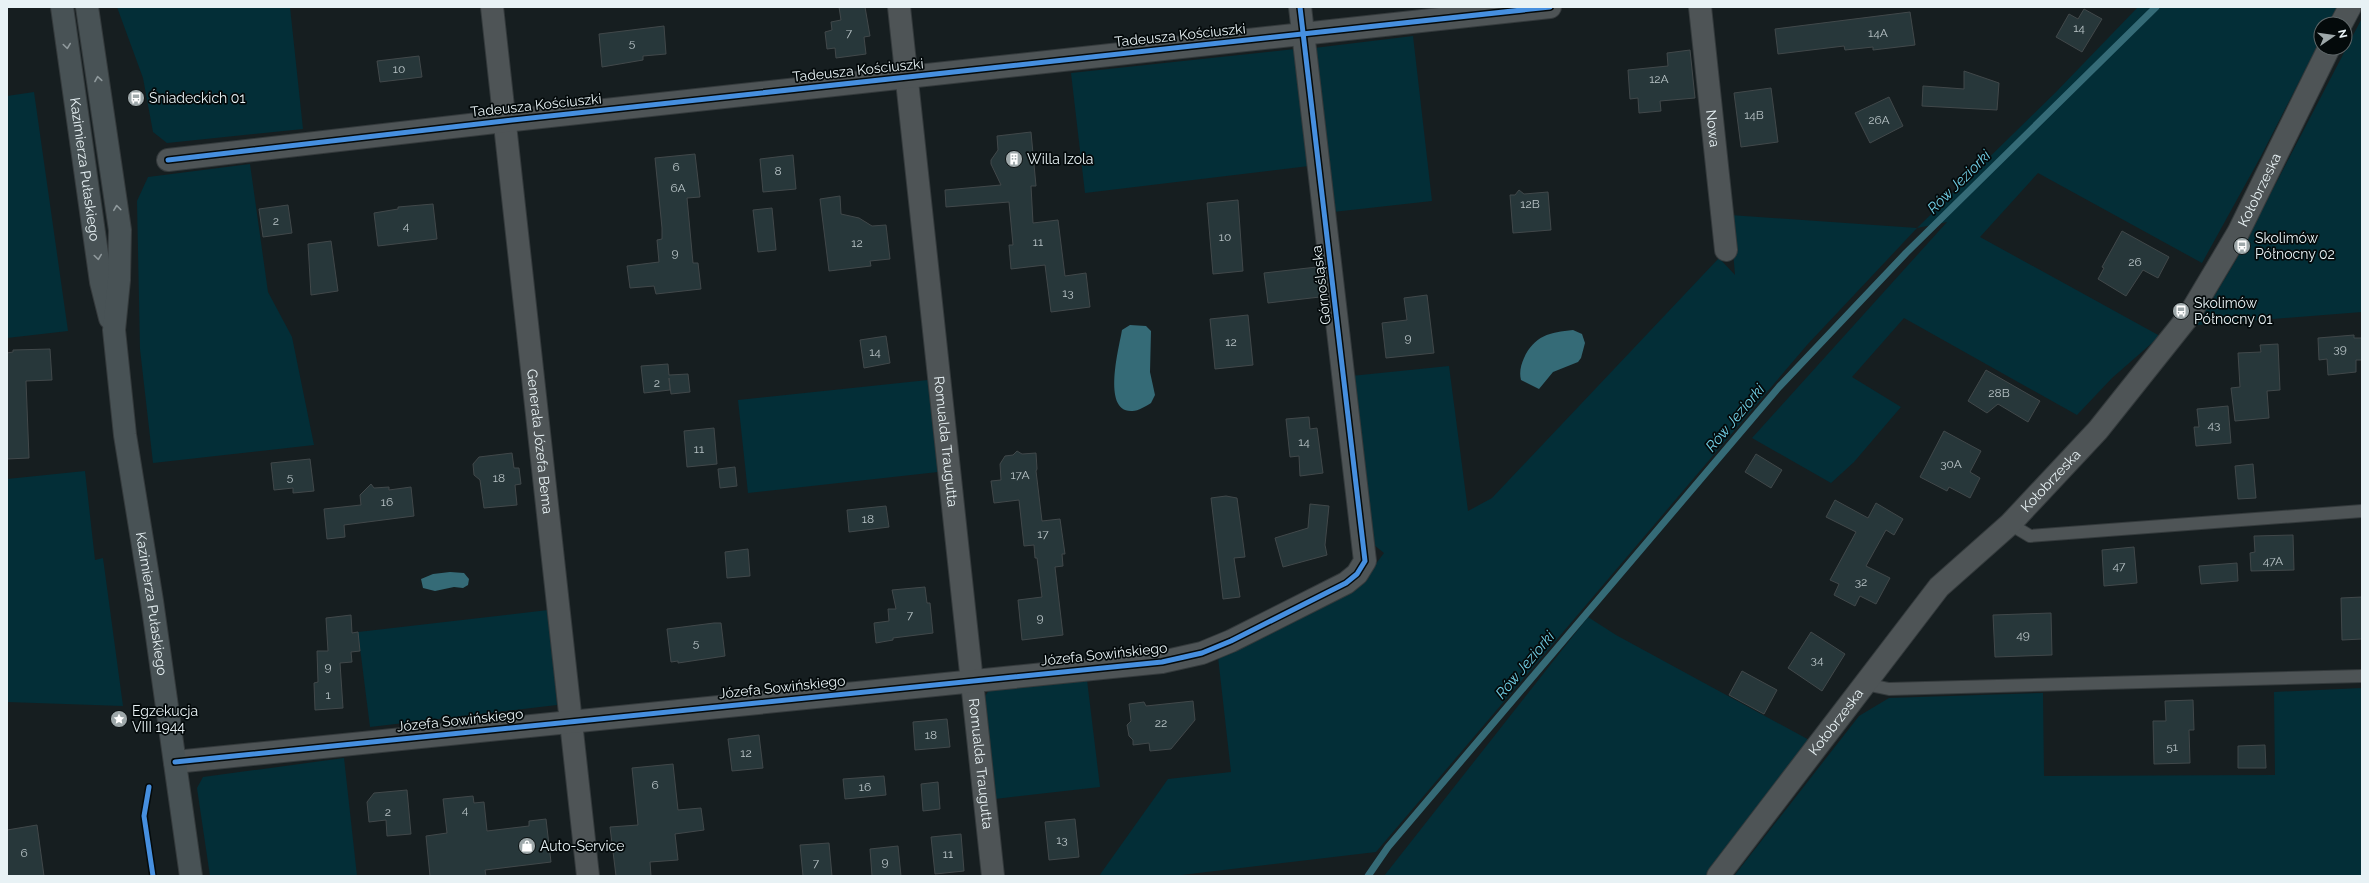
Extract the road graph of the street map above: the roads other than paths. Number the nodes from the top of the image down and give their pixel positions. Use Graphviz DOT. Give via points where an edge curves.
graph roads {
  1 [pos="62,7"];
  2 [pos="87,7"];
  3 [pos="492,7"];
  4 [pos="899,7"];
  5 [pos="1300,7"];
  6 [pos="1550,7"];
  7 [pos="1700,7"];
  8 [pos="2350,7"];
  9 [pos="2345,16"];
  10 [pos="1303,34"];
  11 [pos="2325,56"];
  12 [pos="906,77"];
  13 [pos="504,121"];
  14 [pos="168,160"];
  15 [pos="1726,250"];
  16 [pos="114,330"];
  17 [pos="2362,511"];
  18 [pos="2010,524"];
  19 [pos="1366,561"];
  20 [pos="2362,676"];
  21 [pos="971,680"];
  22 [pos="1865,684"];
  23 [pos="570,721"];
  24 [pos="175,762"];
  25 [pos="191,876"];
  26 [pos="588,876"];
  27 [pos="993,876"];
  28 [pos="1718,876"];
  1 -- 16 [label="main road, Kazimierza Pułaskiego, one-way" via="101,282"];
  16 -- 2 [label="main road, Kazimierza Pułaskiego, one-way" via="120,230"];
  3 -- 13 [label="street, Generała Józefa Bema"];
  4 -- 12 [label="street, Romualda Traugutta"];
  5 -- 10 [label="street, Górnośląska"];
  6 -- 10 [label="street, Tadeusza Kościuszki"];
  7 -- 15 [label="street, Nowa"];
  8 -- 9 [label="street"];
  10 -- 12 [label="street, Tadeusza Kościuszki"];
  10 -- 19 [label="street, Górnośląska"];
  11 -- 18 [label="street, Kołobrzeska" via="2238,233 2188,317 2098,430"];
  12 -- 13 [label="street, Tadeusza Kościuszki"];
  12 -- 21 [label="street, Romualda Traugutta"];
  13 -- 14 [label="street, Tadeusza Kościuszki"];
  13 -- 23 [label="street, Generała Józefa Bema"];
  16 -- 24 [label="main road, Kazimierza Pułaskiego" via="131,476"];
  17 -- 18 [label="lane" via="2030,536"];
  18 -- 22 [label="street, Kołobrzeska" via="1939,587"];
  19 -- 21 [label="street, Józefa Sowińskiego" via="1358,574 1346,583 1202,653 1162,662"];
  20 -- 22 [label="lane" via="1889,689"];
  21 -- 23 [label="street, Józefa Sowińskiego"];
  21 -- 27 [label="street, Romualda Traugutta"];
  22 -- 28 [label="street, Kołobrzeska"];
  23 -- 24 [label="street, Józefa Sowińskiego"];
  23 -- 26 [label="street, Generała Józefa Bema"];
  24 -- 25 [label="main road, Kazimierza Pułaskiego"];
}
